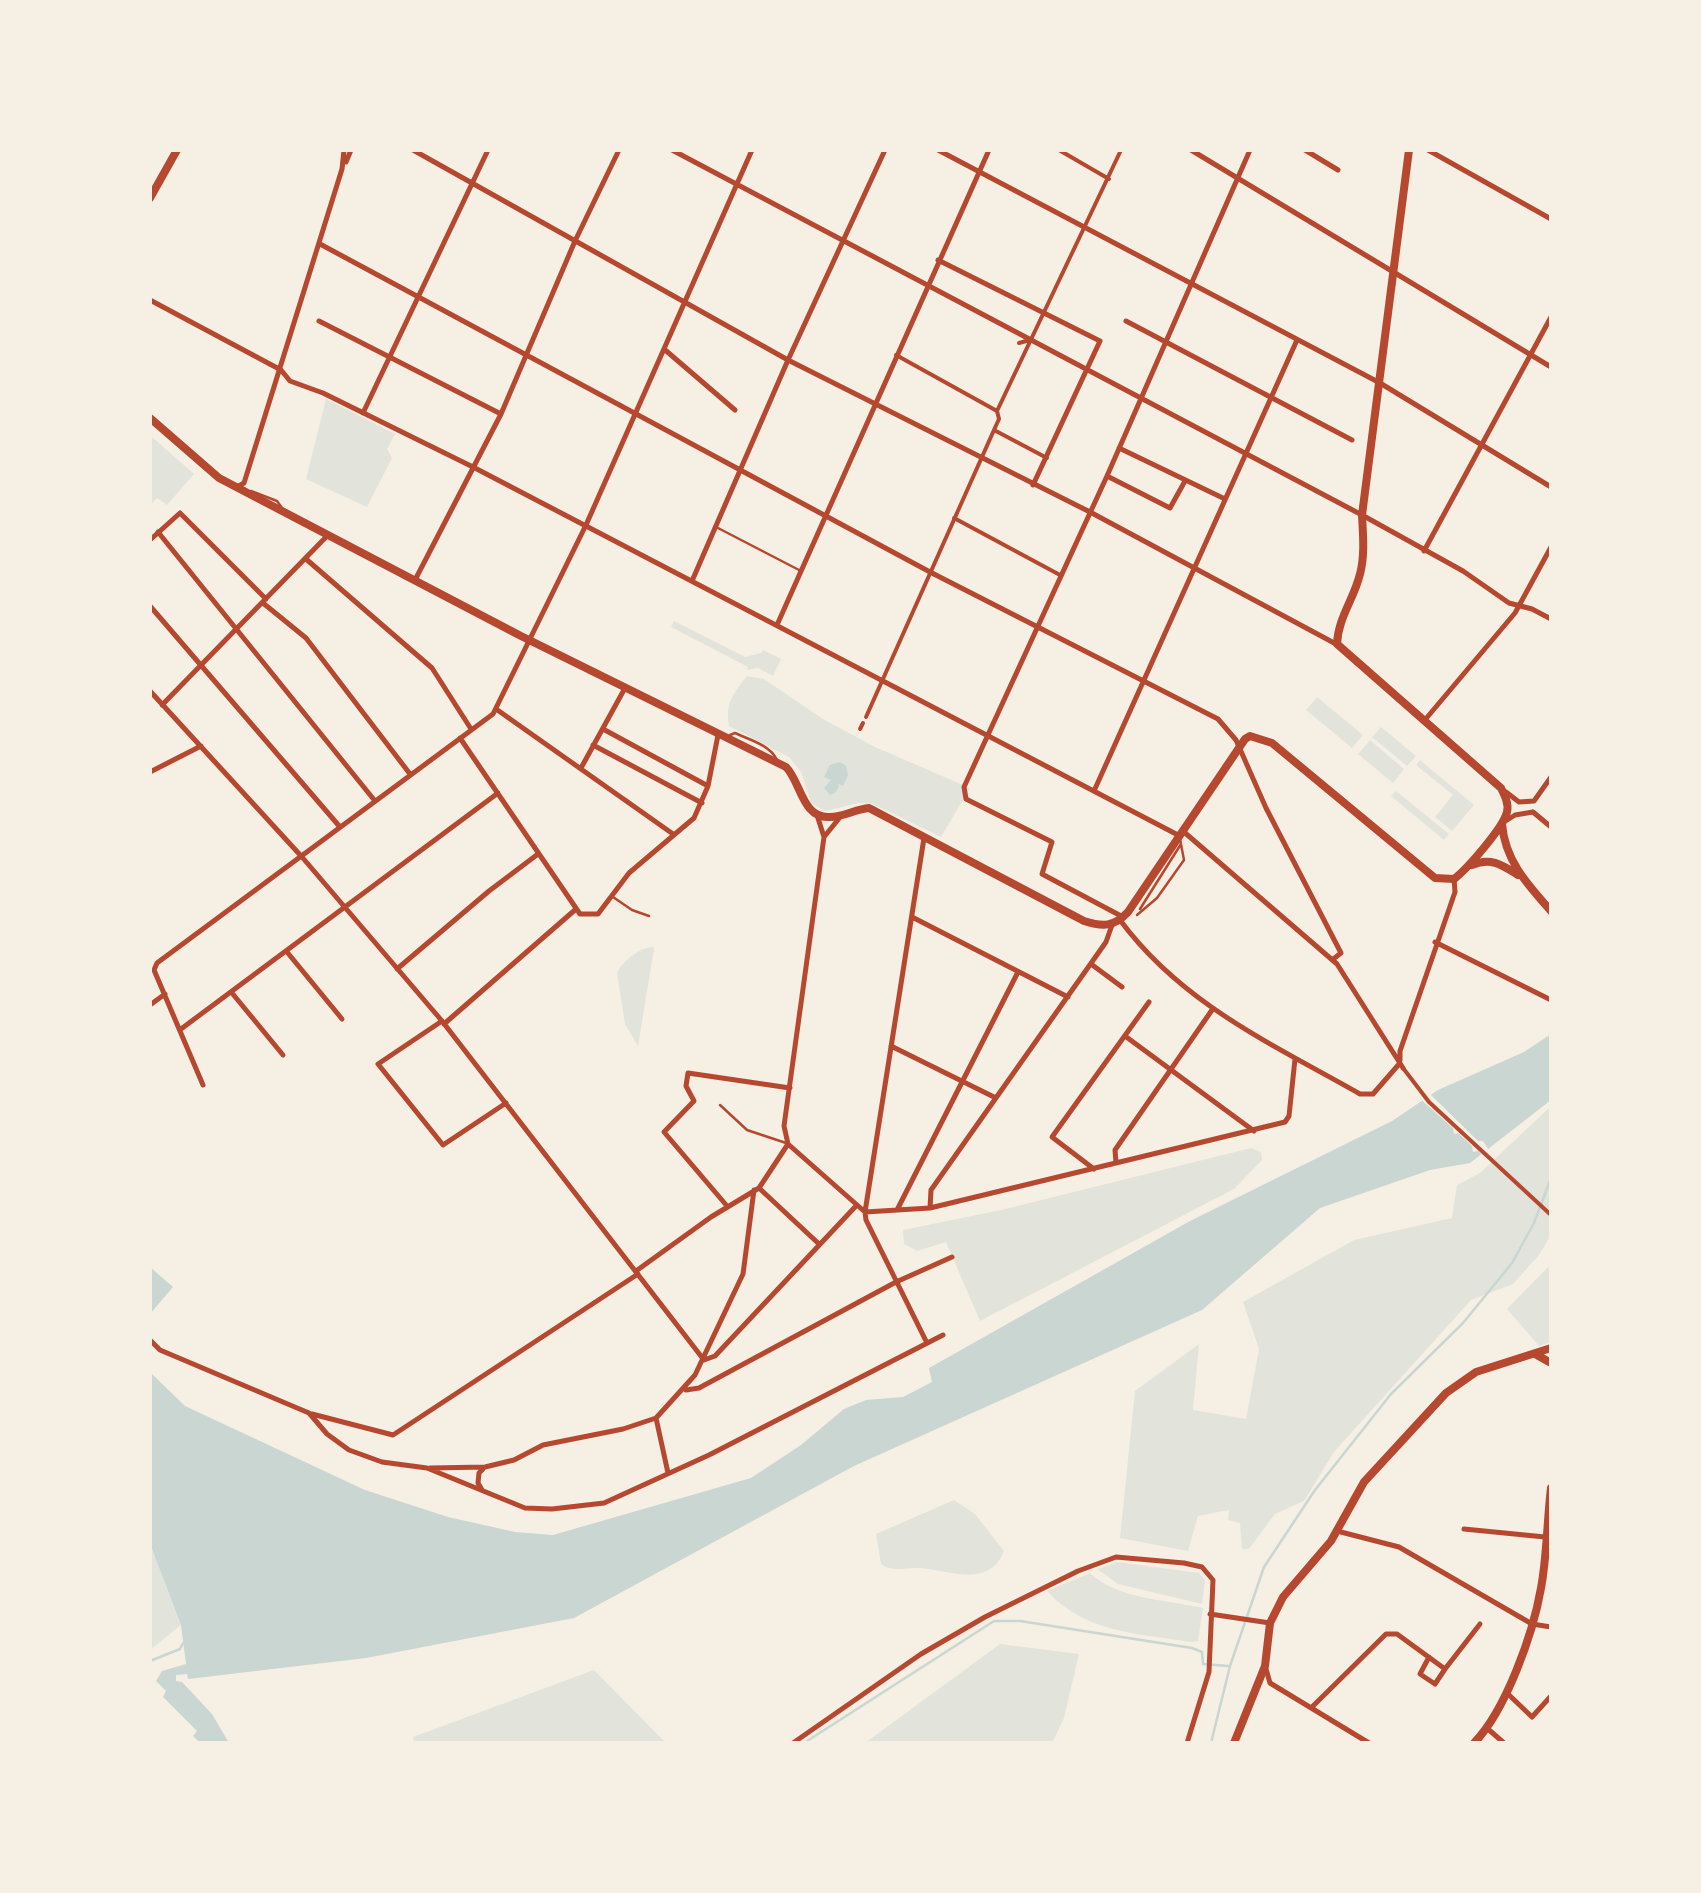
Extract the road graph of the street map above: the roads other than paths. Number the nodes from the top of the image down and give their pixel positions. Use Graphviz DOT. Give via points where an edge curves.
graph roads {
  1 [pos="348,150"];
  2 [pos="413,150"];
  3 [pos="488,150"];
  4 [pos="619,150"];
  5 [pos="672,150"];
  6 [pos="752,150"];
  7 [pos="886,150"];
  8 [pos="938,150"];
  9 [pos="989,150"];
  10 [pos="1059,150"];
  11 [pos="1121,150"];
  12 [pos="1190,150"];
  13 [pos="1250,150"];
  14 [pos="1305,150"];
  15 [pos="1408,150"];
  16 [pos="1428,150"];
  17 [pos="178,151"];
  18 [pos="1338,170"];
  19 [pos="978,171"];
  20 [pos="1237,178"];
  21 [pos="1109,179"];
  22 [pos="473,182"];
  23 [pos="736,185"];
  24 [pos="151,193"];
  25 [pos="1551,219"];
  26 [pos="1086,228"];
  27 [pos="575,241"];
  28 [pos="843,242"];
  29 [pos="320,244"];
  30 [pos="938,260"];
  31 [pos="1394,273"];
  32 [pos="1192,284"];
  33 [pos="927,286"];
  34 [pos="418,296"];
  35 [pos="932,296"];
  36 [pos="150,300"];
  37 [pos="682,302"];
  38 [pos="1043,312"];
  39 [pos="1551,318"];
  40 [pos="319,321"];
  41 [pos="1126,321"];
  42 [pos="1030,340"];
  43 [pos="1297,340"];
  44 [pos="1019,342"];
  45 [pos="1166,342"];
  46 [pos="664,349"];
  47 [pos="907,352"];
  48 [pos="390,355"];
  49 [pos="896,355"];
  50 [pos="1531,356"];
  51 [pos="528,358"];
  52 [pos="788,360"];
  53 [pos="1551,367"];
  54 [pos="281,370"];
  55 [pos="1088,370"];
  56 [pos="1380,383"];
  57 [pos="1271,398"];
  58 [pos="1141,399"];
  59 [pos="990,400"];
  60 [pos="874,406"];
  61 [pos="734,410"];
  62 [pos="997,411"];
  63 [pos="363,413"];
  64 [pos="501,414"];
  65 [pos="636,416"];
  66 [pos="150,418"];
  67 [pos="994,430"];
  68 [pos="1352,440"];
  69 [pos="1481,445"];
  70 [pos="1119,448"];
  71 [pos="1246,454"];
  72 [pos="981,458"];
  73 [pos="1047,458"];
  74 [pos="474,467"];
  75 [pos="742,471"];
  76 [pos="1107,476"];
  77 [pos="1185,480"];
  78 [pos="1034,485"];
  79 [pos="1551,487"];
  80 [pos="241,489"];
  81 [pos="1226,499"];
  82 [pos="1090,512"];
  83 [pos="824,515"];
  84 [pos="1362,516"];
  85 [pos="954,518"];
  86 [pos="586,526"];
  87 [pos="717,528"];
  88 [pos="158,532"];
  89 [pos="327,536"];
  90 [pos="150,540"];
  91 [pos="1551,547"];
  92 [pos="1424,550"];
  93 [pos="306,559"];
  94 [pos="1194,566"];
  95 [pos="800,570"];
  96 [pos="930,572"];
  97 [pos="1060,575"];
  98 [pos="415,580"];
  99 [pos="692,581"];
  100 [pos="265,601"];
  101 [pos="150,606"];
  102 [pos="1518,606"];
  103 [pos="1551,619"];
  104 [pos="776,625"];
  105 [pos="1037,625"];
  106 [pos="237,629"];
  107 [pos="530,640"];
  108 [pos="1337,644"];
  109 [pos="200,665"];
  110 [pos="882,680"];
  111 [pos="1143,680"];
  112 [pos="625,688"];
  113 [pos="150,691"];
  114 [pos="162,705"];
  115 [pos="496,709"];
  116 [pos="866,717"];
  117 [pos="1424,721"];
  118 [pos="471,729"];
  119 [pos="602,729"];
  120 [pos="988,735"];
  121 [pos="721,736"];
  122 [pos="460,738"];
  123 [pos="594,745"];
  124 [pos="201,746"];
  125 [pos="1240,749"];
  126 [pos="580,768"];
  127 [pos="150,772"];
  128 [pos="410,775"];
  129 [pos="1551,776"];
  130 [pos="708,786"];
  131 [pos="1501,788"];
  132 [pos="1094,791"];
  133 [pos="498,794"];
  134 [pos="375,801"];
  135 [pos="1534,801"];
  136 [pos="702,803"];
  137 [pos="1533,812"];
  138 [pos="842,814"];
  139 [pos="817,815"];
  140 [pos="1502,824"];
  141 [pos="340,827"];
  142 [pos="1551,827"];
  143 [pos="672,834"];
  144 [pos="1180,836"];
  145 [pos="824,837"];
  146 [pos="924,838"];
  147 [pos="539,854"];
  148 [pos="302,857"];
  149 [pos="1464,870"];
  150 [pos="1522,878"];
  151 [pos="1454,879"];
  152 [pos="612,896"];
  153 [pos="345,908"];
  154 [pos="1551,911"];
  155 [pos="578,912"];
  156 [pos="648,916"];
  157 [pos="912,916"];
  158 [pos="1124,918"];
  159 [pos="1435,942"];
  160 [pos="287,952"];
  161 [pos="1334,962"];
  162 [pos="1090,964"];
  163 [pos="398,969"];
  164 [pos="1018,972"];
  165 [pos="1122,986"];
  166 [pos="232,993"];
  167 [pos="164,994"];
  168 [pos="1068,997"];
  169 [pos="1551,1000"];
  170 [pos="1149,1002"];
  171 [pos="150,1005"];
  172 [pos="1212,1010"];
  173 [pos="342,1019"];
  174 [pos="443,1022"];
  175 [pos="181,1029"];
  176 [pos="1125,1036"];
  177 [pos="892,1046"];
  178 [pos="283,1055"];
  179 [pos="1295,1059"];
  180 [pos="1402,1066"];
  181 [pos="1172,1070"];
  182 [pos="962,1080"];
  183 [pos="203,1085"];
  184 [pos="790,1088"];
  185 [pos="996,1098"];
  186 [pos="506,1102"];
  187 [pos="720,1105"];
  188 [pos="1254,1131"];
  189 [pos="788,1144"];
  190 [pos="1116,1163"];
  191 [pos="1094,1168"];
  192 [pos="756,1189"];
  193 [pos="727,1206"];
  194 [pos="855,1206"];
  195 [pos="930,1208"];
  196 [pos="896,1210"];
  197 [pos="865,1212"];
  198 [pos="1551,1215"];
  199 [pos="820,1245"];
  200 [pos="952,1257"];
  201 [pos="636,1272"];
  202 [pos="896,1282"];
  203 [pos="943,1335"];
  204 [pos="150,1340"];
  205 [pos="927,1343"];
  206 [pos="1551,1348"];
  207 [pos="1535,1354"];
  208 [pos="704,1360"];
  209 [pos="1551,1363"];
  210 [pos="683,1391"];
  211 [pos="309,1414"];
  212 [pos="656,1418"];
  213 [pos="485,1467"];
  214 [pos="426,1468"];
  215 [pos="668,1473"];
  216 [pos="1551,1488"];
  217 [pos="482,1490"];
  218 [pos="1464,1529"];
  219 [pos="1336,1531"];
  220 [pos="1544,1537"];
  221 [pos="1210,1614"];
  222 [pos="1265,1622"];
  223 [pos="1480,1624"];
  224 [pos="1532,1624"];
  225 [pos="1551,1627"];
  226 [pos="1429,1657"];
  227 [pos="1265,1666"];
  228 [pos="1445,1669"];
  229 [pos="1506,1693"];
  230 [pos="1551,1696"];
  231 [pos="1312,1707"];
  232 [pos="1488,1729"];
  233 [pos="793,1743"];
  234 [pos="1188,1743"];
  235 [pos="1234,1743"];
  236 [pos="1369,1743"];
  237 [pos="1474,1743"];
  238 [pos="1504,1743"];
  1 -- 29 [label="street"];
  2 -- 22 [label="street"];
  3 -- 22 [label="street"];
  4 -- 27 [label="street"];
  5 -- 23 [label="street"];
  6 -- 23 [label="street"];
  7 -- 28 [label="street"];
  8 -- 19 [label="street"];
  9 -- 19 [label="street"];
  10 -- 21 [label="street"];
  11 -- 21 [label="street"];
  12 -- 20 [label="street"];
  13 -- 20 [label="street"];
  14 -- 18 [label="street"];
  15 -- 31 [label="main road"];
  16 -- 25 [label="street"];
  17 -- 24 [label="main road"];
  19 -- 26 [label="street"];
  19 -- 30 [label="street"];
  20 -- 31 [label="street"];
  20 -- 32 [label="street"];
  21 -- 26 [label="street"];
  22 -- 27 [label="street"];
  22 -- 34 [label="street"];
  23 -- 28 [label="street"];
  23 -- 37 [label="street"];
  26 -- 32 [label="street"];
  26 -- 38 [label="street"];
  27 -- 37 [label="street"];
  27 -- 51 [label="street"];
  28 -- 33 [label="street"];
  28 -- 52 [label="street"];
  29 -- 34 [label="street"];
  29 -- 54 [label="street"];
  30 -- 33 [label="street"];
  30 -- 38 [label="street"];
  31 -- 50 [label="street"];
  31 -- 56 [label="main road"];
  32 -- 43 [label="street"];
  32 -- 45 [label="street"];
  33 -- 35 [label="street"];
  33 -- 42 [label="street"];
  33 -- 49 [label="street"];
  34 -- 48 [label="street"];
  34 -- 51 [label="street"];
  36 -- 54 [label="street"];
  37 -- 46 [label="street"];
  37 -- 52 [label="street"];
  38 -- 42 [label="street"];
  38 -- 55 [label="street" via="1100,341"];
  39 -- 50 [label="street"];
  40 -- 48 [label="street"];
  41 -- 45 [label="street"];
  42 -- 44 [label="street"];
  42 -- 55 [label="street"];
  42 -- 62 [label="street"];
  43 -- 56 [label="street"];
  43 -- 57 [label="street"];
  45 -- 57 [label="street"];
  45 -- 58 [label="street"];
  46 -- 61 [label="street"];
  46 -- 65 [label="street"];
  47 -- 49 [label="street"];
  48 -- 63 [label="street"];
  48 -- 64 [label="street"];
  49 -- 60 [label="street"];
  49 -- 62 [label="street"];
  50 -- 53 [label="street"];
  50 -- 69 [label="street"];
  51 -- 64 [label="street"];
  51 -- 65 [label="street"];
  52 -- 60 [label="street"];
  52 -- 75 [label="street"];
  54 -- 63 [label="street" via="290,381"];
  54 -- 80 [label="street"];
  55 -- 58 [label="street"];
  55 -- 73 [label="street"];
  56 -- 69 [label="street"];
  56 -- 84 [label="main road"];
  57 -- 68 [label="street"];
  57 -- 71 [label="street"];
  58 -- 70 [label="street"];
  58 -- 71 [label="street"];
  59 -- 62 [label="street"];
  60 -- 72 [label="street"];
  60 -- 83 [label="street"];
  62 -- 67 [label="street"];
  63 -- 74 [label="street"];
  64 -- 74 [label="street"];
  65 -- 75 [label="street"];
  65 -- 86 [label="street"];
  66 -- 80 [label="main road"];
  67 -- 72 [label="street"];
  67 -- 73 [label="street"];
  69 -- 79 [label="street"];
  69 -- 92 [label="street"];
  70 -- 76 [label="street"];
  70 -- 77 [label="street"];
  71 -- 81 [label="street"];
  71 -- 84 [label="street"];
  72 -- 78 [label="street"];
  72 -- 85 [label="street"];
  73 -- 78 [label="street"];
  74 -- 86 [label="street"];
  74 -- 98 [label="street"];
  75 -- 83 [label="street"];
  75 -- 87 [label="street"];
  76 -- 77 [label="street" via="1170,508"];
  76 -- 82 [label="street"];
  77 -- 81 [label="street"];
  78 -- 82 [label="street"];
  80 -- 89 [label="main road"];
  81 -- 94 [label="street"];
  82 -- 94 [label="street"];
  82 -- 97 [label="street"];
  83 -- 95 [label="street"];
  83 -- 96 [label="street"];
  84 -- 92 [label="street"];
  84 -- 108 [label="main road" via="1360,576"];
  85 -- 96 [label="street"];
  85 -- 97 [label="street"];
  86 -- 99 [label="street"];
  86 -- 107 [label="street"];
  87 -- 95 [label="lane"];
  87 -- 99 [label="street"];
  88 -- 90 [label="street"];
  88 -- 100 [label="street" via="180,513"];
  88 -- 106 [label="street"];
  89 -- 93 [label="street"];
  89 -- 98 [label="main road"];
  91 -- 102 [label="street"];
  92 -- 102 [label="street"];
  93 -- 100 [label="street"];
  93 -- 118 [label="street" via="432,668"];
  94 -- 108 [label="street"];
  94 -- 111 [label="street"];
  95 -- 104 [label="street"];
  96 -- 105 [label="street"];
  96 -- 110 [label="street"];
  97 -- 105 [label="street"];
  98 -- 107 [label="main road"];
  99 -- 104 [label="street"];
  100 -- 106 [label="street"];
  100 -- 128 [label="street" via="306,638"];
  101 -- 109 [label="street"];
  102 -- 103 [label="street"];
  102 -- 117 [label="street"];
  104 -- 110 [label="street"];
  105 -- 111 [label="street"];
  105 -- 120 [label="street"];
  106 -- 109 [label="street"];
  106 -- 134 [label="street"];
  107 -- 112 [label="main road"];
  107 -- 115 [label="street"];
  108 -- 117 [label="main road"];
  109 -- 114 [label="street"];
  109 -- 141 [label="street"];
  110 -- 116 [label="street"];
  110 -- 120 [label="street"];
  111 -- 125 [label="street" via="1218,719"];
  111 -- 132 [label="street"];
  112 -- 119 [label="street"];
  112 -- 121 [label="main road"];
  113 -- 114 [label="street"];
  114 -- 124 [label="street"];
  115 -- 118 [label="street"];
  115 -- 126 [label="street"];
  117 -- 131 [label="main road"];
  118 -- 122 [label="street"];
  119 -- 123 [label="street"];
  119 -- 130 [label="street"];
  120 -- 132 [label="street"];
  120 -- 158 [label="street" via="964,786 966,799 1052,842 1042,874"];
  121 -- 130 [label="street"];
  121 -- 139 [label="main road" via="782,765"];
  122 -- 128 [label="street"];
  122 -- 133 [label="street"];
  123 -- 126 [label="street"];
  123 -- 136 [label="street"];
  124 -- 127 [label="street"];
  124 -- 148 [label="street"];
  125 -- 144 [label="main road"];
  125 -- 151 [label="main road" via="1250,736 1264,739 1435,878"];
  125 -- 161 [label="street" via="1340,953"];
  126 -- 143 [label="street"];
  128 -- 134 [label="street"];
  129 -- 135 [label="street"];
  130 -- 136 [label="street"];
  131 -- 135 [label="street" via="1519,802"];
  131 -- 140 [label="main road" via="1508,810"];
  132 -- 144 [label="street"];
  133 -- 147 [label="street"];
  133 -- 153 [label="street"];
  134 -- 141 [label="street"];
  135 -- 137 [label="street"];
  136 -- 143 [label="street"];
  137 -- 140 [label="street"];
  137 -- 142 [label="street"];
  138 -- 139 [label="main road"];
  138 -- 145 [label="street"];
  138 -- 146 [label="main road" via="869,808"];
  139 -- 145 [label="street"];
  140 -- 149 [label="main road"];
  140 -- 150 [label="main road" via="1505,848"];
  141 -- 148 [label="street"];
  143 -- 152 [label="street"];
  144 -- 158 [label="main road"];
  144 -- 158 [label="lane" via="1184,860 1157,898"];
  144 -- 161 [label="street"];
  145 -- 184 [label="street"];
  146 -- 157 [label="street"];
  146 -- 158 [label="main road" via="1084,921 1099,926"];
  147 -- 155 [label="street"];
  147 -- 163 [label="street"];
  148 -- 153 [label="street"];
  148 -- 167 [label="street" via="157,963"];
  149 -- 150 [label="main road" via="1488,860"];
  149 -- 151 [label="main road"];
  150 -- 154 [label="main road"];
  151 -- 159 [label="street"];
  152 -- 155 [label="street" via="598,914"];
  152 -- 156 [label="lane"];
  153 -- 160 [label="street"];
  153 -- 163 [label="street"];
  155 -- 174 [label="street"];
  157 -- 164 [label="street"];
  157 -- 177 [label="street"];
  158 -- 162 [label="street"];
  158 -- 172 [label="street" via="1144,948"];
  159 -- 169 [label="street"];
  159 -- 180 [label="street" via="1400,1050"];
  160 -- 166 [label="street"];
  160 -- 173 [label="street"];
  161 -- 180 [label="street"];
  162 -- 165 [label="street"];
  162 -- 168 [label="street"];
  163 -- 174 [label="street"];
  164 -- 168 [label="street"];
  164 -- 182 [label="street"];
  166 -- 175 [label="street"];
  166 -- 178 [label="street"];
  167 -- 171 [label="street"];
  167 -- 175 [label="street"];
  168 -- 185 [label="street"];
  170 -- 176 [label="street"];
  172 -- 179 [label="street"];
  172 -- 181 [label="street"];
  174 -- 186 [label="street"];
  174 -- 186 [label="street" via="378,1064 443,1145"];
  175 -- 183 [label="street"];
  176 -- 181 [label="street"];
  176 -- 191 [label="street" via="1052,1138"];
  177 -- 182 [label="street"];
  177 -- 197 [label="street"];
  179 -- 180 [label="street" via="1360,1094 1373,1094"];
  179 -- 188 [label="street" via="1290,1116"];
  180 -- 198 [label="street" via="1422,1094"];
  181 -- 188 [label="street"];
  181 -- 190 [label="street" via="1114,1150"];
  182 -- 185 [label="street"];
  182 -- 196 [label="street"];
  184 -- 189 [label="street"];
  184 -- 193 [label="street" via="688,1073 694,1101 664,1132"];
  185 -- 195 [label="street" via="931,1190"];
  186 -- 201 [label="street"];
  187 -- 189 [label="lane" via="747,1130"];
  188 -- 190 [label="street"];
  189 -- 192 [label="street"];
  189 -- 194 [label="street"];
  190 -- 191 [label="street"];
  191 -- 195 [label="street"];
  192 -- 193 [label="street"];
  192 -- 199 [label="street"];
  192 -- 208 [label="street" via="743,1274"];
  193 -- 201 [label="street"];
  194 -- 197 [label="street"];
  194 -- 199 [label="street"];
  195 -- 196 [label="street"];
  196 -- 197 [label="street"];
  197 -- 202 [label="street"];
  199 -- 208 [label="street" via="716,1356"];
  200 -- 202 [label="street"];
  201 -- 208 [label="street"];
  201 -- 211 [label="street" via="392,1436"];
  202 -- 205 [label="street"];
  202 -- 210 [label="street"];
  203 -- 205 [label="street"];
  204 -- 211 [label="street"];
  205 -- 215 [label="street"];
  206 -- 207 [label="main road"];
  207 -- 209 [label="main road"];
  207 -- 219 [label="main road" via="1476,1372 1446,1393 1364,1482"];
  208 -- 210 [label="street"];
  210 -- 212 [label="street"];
  211 -- 214 [label="street" via="349,1450"];
  212 -- 213 [label="street" via="543,1445"];
  212 -- 215 [label="street"];
  213 -- 214 [label="street"];
  213 -- 217 [label="street" via="479,1472"];
  214 -- 217 [label="street"];
  215 -- 217 [label="street" via="604,1503 582,1506 526,1508"];
  216 -- 220 [label="main road"];
  218 -- 220 [label="street"];
  219 -- 222 [label="main road"];
  219 -- 224 [label="street" via="1400,1547"];
  220 -- 224 [label="main road"];
  221 -- 222 [label="street"];
  221 -- 233 [label="street" via="1208,1572 1116,1556 953,1636"];
  221 -- 234 [label="street" via="1209,1672"];
  222 -- 227 [label="main road"];
  223 -- 228 [label="street"];
  224 -- 225 [label="street"];
  224 -- 229 [label="main road"];
  226 -- 228 [label="street"];
  226 -- 228 [label="street" via="1420,1674 1436,1684"];
  226 -- 231 [label="street" via="1398,1634 1386,1634"];
  227 -- 231 [label="street" via="1270,1683"];
  227 -- 235 [label="main road"];
  229 -- 230 [label="street" via="1532,1717"];
  229 -- 232 [label="main road"];
  231 -- 236 [label="street"];
  232 -- 237 [label="main road"];
  232 -- 238 [label="street"];
}
